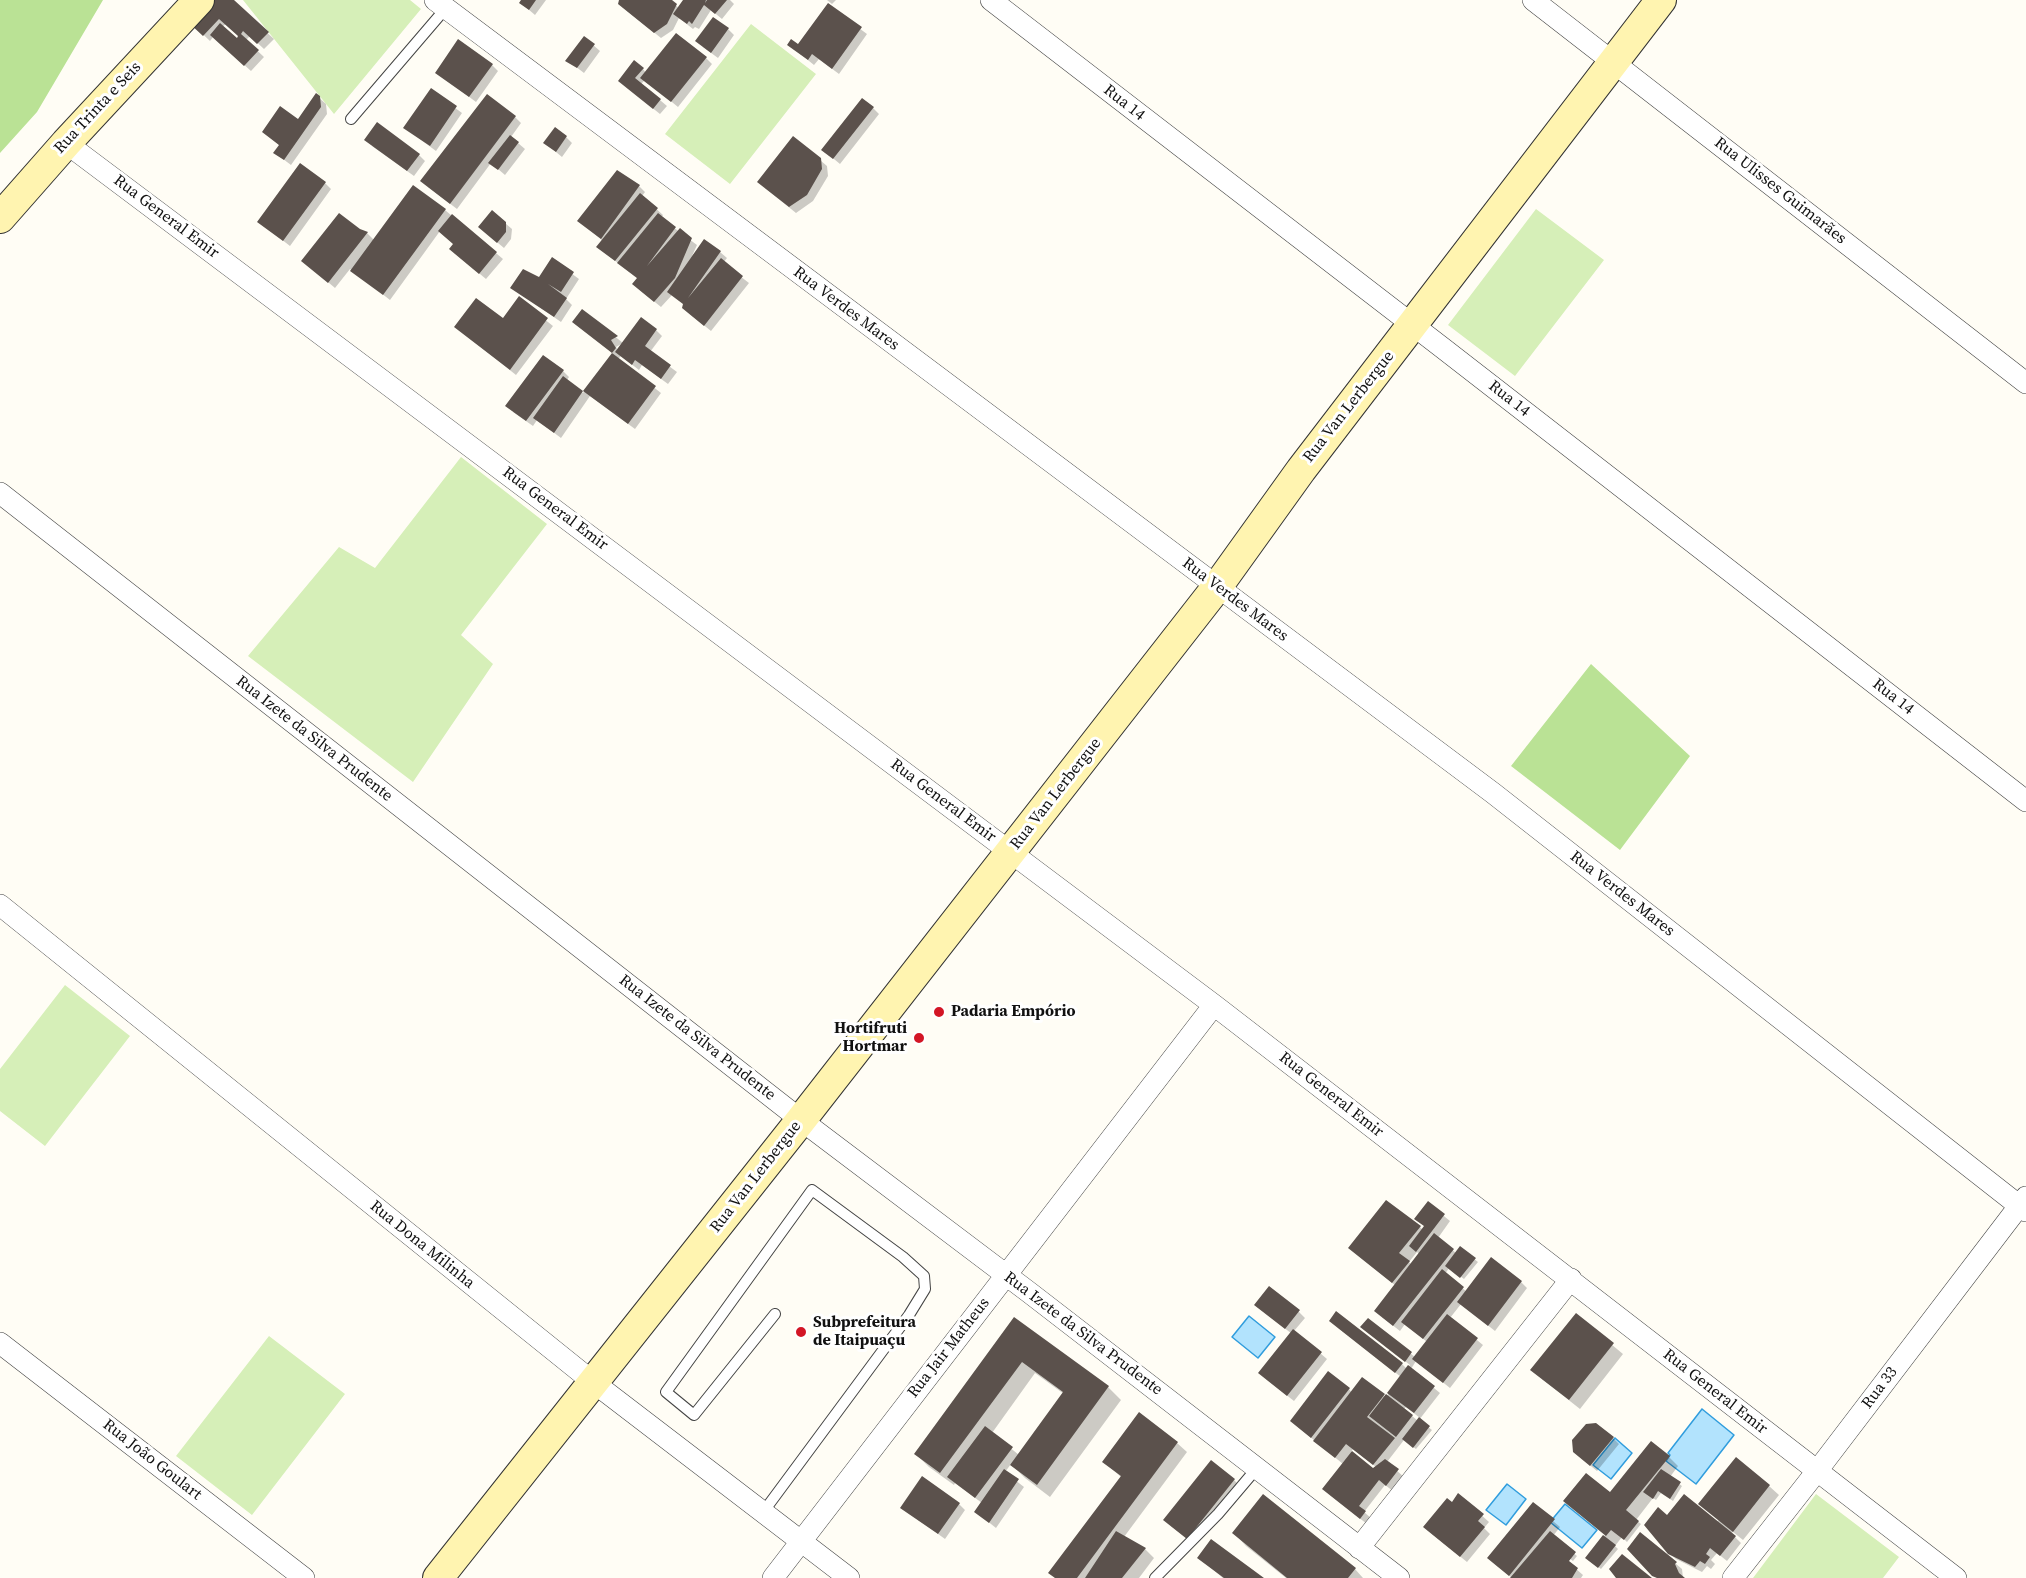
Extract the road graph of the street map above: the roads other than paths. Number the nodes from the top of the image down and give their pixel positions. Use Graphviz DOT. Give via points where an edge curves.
graph roads {
  1 [pos="199,0"];
  2 [pos="991,0"];
  3 [pos="1533,0"];
  4 [pos="1661,0"];
  5 [pos="441,4"];
  6 [pos="1614,62"];
  7 [pos="351,119"];
  8 [pos="66,142"];
  9 [pos="0,218"];
  10 [pos="1412,324"];
  11 [pos="2026,383"];
  12 [pos="0,494"];
  13 [pos="1216,587"];
  14 [pos="2026,801"];
  15 [pos="1011,852"];
  16 [pos="0,905"];
  17 [pos="1214,1005"];
  18 [pos="801,1120"];
  19 [pos="2024,1205"];
  20 [pos="1006,1276"];
  21 [pos="1571,1279"];
  22 [pos="775,1314"];
  23 [pos="0,1343"];
  24 [pos="593,1382"];
  25 [pos="1257,1468"];
  26 [pos="1817,1471"];
  27 [pos="764,1512"];
  28 [pos="801,1541"];
  29 [pos="1359,1548"];
  30 [pos="304,1578"];
  31 [pos="438,1578"];
  32 [pos="773,1578"];
  33 [pos="849,1578"];
  34 [pos="1155,1578"];
  35 [pos="1399,1578"];
  36 [pos="1733,1578"];
  37 [pos="1956,1578"];
  1 -- 8 [label="street, Rua Trinta e Seis"];
  2 -- 10 [label="street, Rua 14"];
  3 -- 6 [label="street, Rua Ulisses Guimarães"];
  4 -- 6 [label="street, Rua Van Lerbergue"];
  5 -- 7 [label="lane"];
  5 -- 13 [label="street, Rua Verdes Mares"];
  6 -- 10 [label="street, Rua Van Lerbergue"];
  6 -- 11 [label="street, Rua Ulisses Guimarães"];
  8 -- 9 [label="street, Rua Trinta e Seis"];
  8 -- 15 [label="street, Rua General Emir"];
  10 -- 13 [label="street, Rua Van Lerbergue"];
  10 -- 14 [label="street, Rua 14"];
  12 -- 18 [label="street, Rua Izete da Silva Prudente"];
  13 -- 15 [label="street, Rua Van Lerbergue"];
  13 -- 19 [label="street, Rua Verdes Mares" via="1493,793"];
  15 -- 17 [label="street, Rua General Emir"];
  15 -- 18 [label="street, Rua Van Lerbergue"];
  16 -- 24 [label="street, Rua Dona Milinha"];
  17 -- 20 [label="street, Rua Jair Matheus"];
  17 -- 21 [label="street, Rua General Emir"];
  18 -- 20 [label="street, Rua Izete da Silva Prudente"];
  18 -- 24 [label="street, Rua Van Lerbergue"];
  19 -- 26 [label="street, Rua 33"];
  20 -- 25 [label="street, Rua Izete da Silva Prudente"];
  20 -- 28 [label="street, Rua Jair Matheus"];
  21 -- 26 [label="street, Rua General Emir"];
  21 -- 29 [label="street"];
  22 -- 27 [label="lane" via="694,1414 666,1392 812,1190 924,1276 926,1289 909,1315"];
  23 -- 30 [label="street, Rua João Goulart"];
  24 -- 27 [label="street, Rua Dona Milinha"];
  24 -- 31 [label="street, Rua Van Lerbergue"];
  25 -- 29 [label="street, Rua Izete da Silva Prudente"];
  25 -- 34 [label="lane"];
  26 -- 36 [label="street, Rua 33"];
  26 -- 37 [label="street, Rua General Emir"];
  27 -- 28 [label="street, Rua Dona Milinha"];
  28 -- 32 [label="street, Rua Jair Matheus"];
  28 -- 33 [label="street, Rua Dona Milinha"];
  29 -- 35 [label="street, Rua Izete da Silva Prudente"];
}
